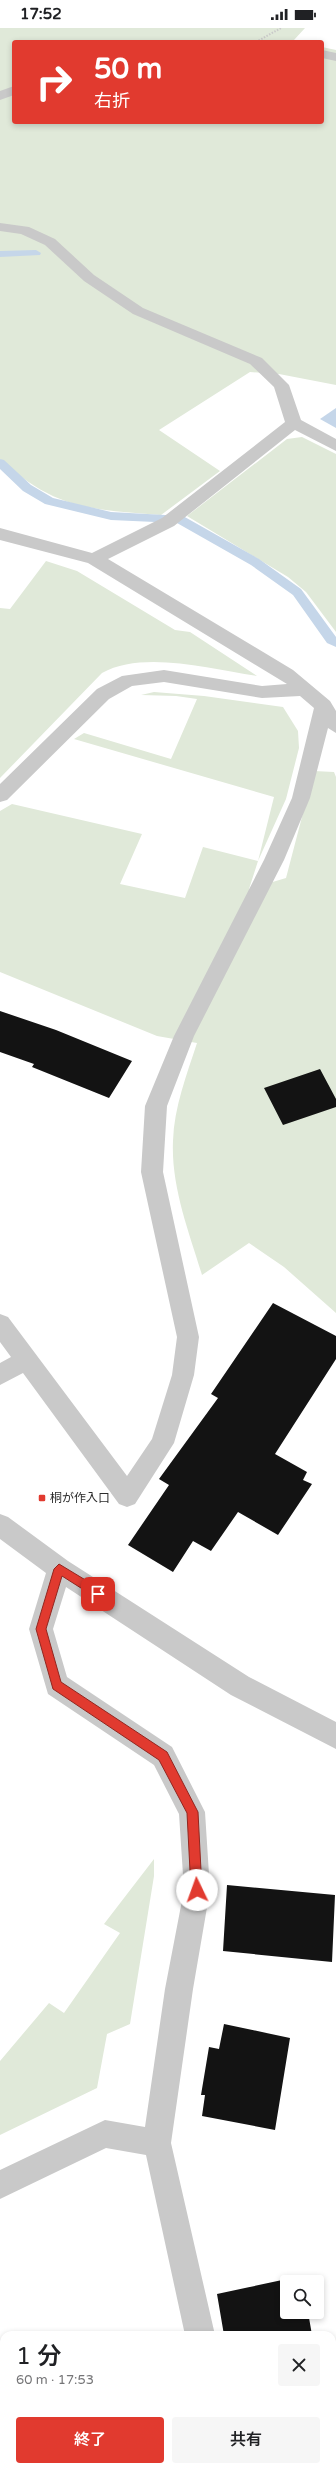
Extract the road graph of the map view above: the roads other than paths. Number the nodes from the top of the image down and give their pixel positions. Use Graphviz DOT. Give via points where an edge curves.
graph roads {
  1 [pos="324,54"];
  2 [pos="336,57"];
  3 [pos="12,91"];
  4 [pos="0,96"];
  5 [pos="0,227"];
  6 [pos="294,423"];
  7 [pos="336,446"];
  8 [pos="0,534"];
  9 [pos="94,559"];
  10 [pos="304,689"];
  11 [pos="324,706"];
  12 [pos="336,726"];
  13 [pos="0,795"];
  14 [pos="0,1324"];
  15 [pos="27,1359"];
  16 [pos="0,1375"];
  17 [pos="0,1524"];
  18 [pos="59,1569"];
  19 [pos="336,1736"];
  20 [pos="157,2143"];
  21 [pos="0,2185"];
  22 [pos="199,2331"];
  1 -- 2 [label="street"];
  3 -- 4 [label="street"];
  5 -- 6 [label="street" via="24,230 50,242 89,278 138,311 256,361 281,385"];
  6 -- 7 [label="street"];
  6 -- 9 [label="street" via="168,522"];
  8 -- 9 [label="street"];
  9 -- 10 [label="street" via="287,674"];
  10 -- 11 [label="street"];
  10 -- 13 [label="street" via="262,692 164,676 128,680 103,694"];
  11 -- 12 [label="street"];
  11 -- 15 [label="street" via="301,798 274,860 184,1036 156,1106 152,1172 188,1336 183,1375 162,1442 127,1496"];
  14 -- 15 [label="street"];
  15 -- 16 [label="street"];
  17 -- 18 [label="street"];
  18 -- 19 [label="street" via="240,1686"];
  18 -- 20 [label="street" via="41,1629 57,1685 163,1756 192,1812 197,1890 179,1989"];
  20 -- 21 [label="street" via="105,2134"];
  20 -- 22 [label="street"];
}
